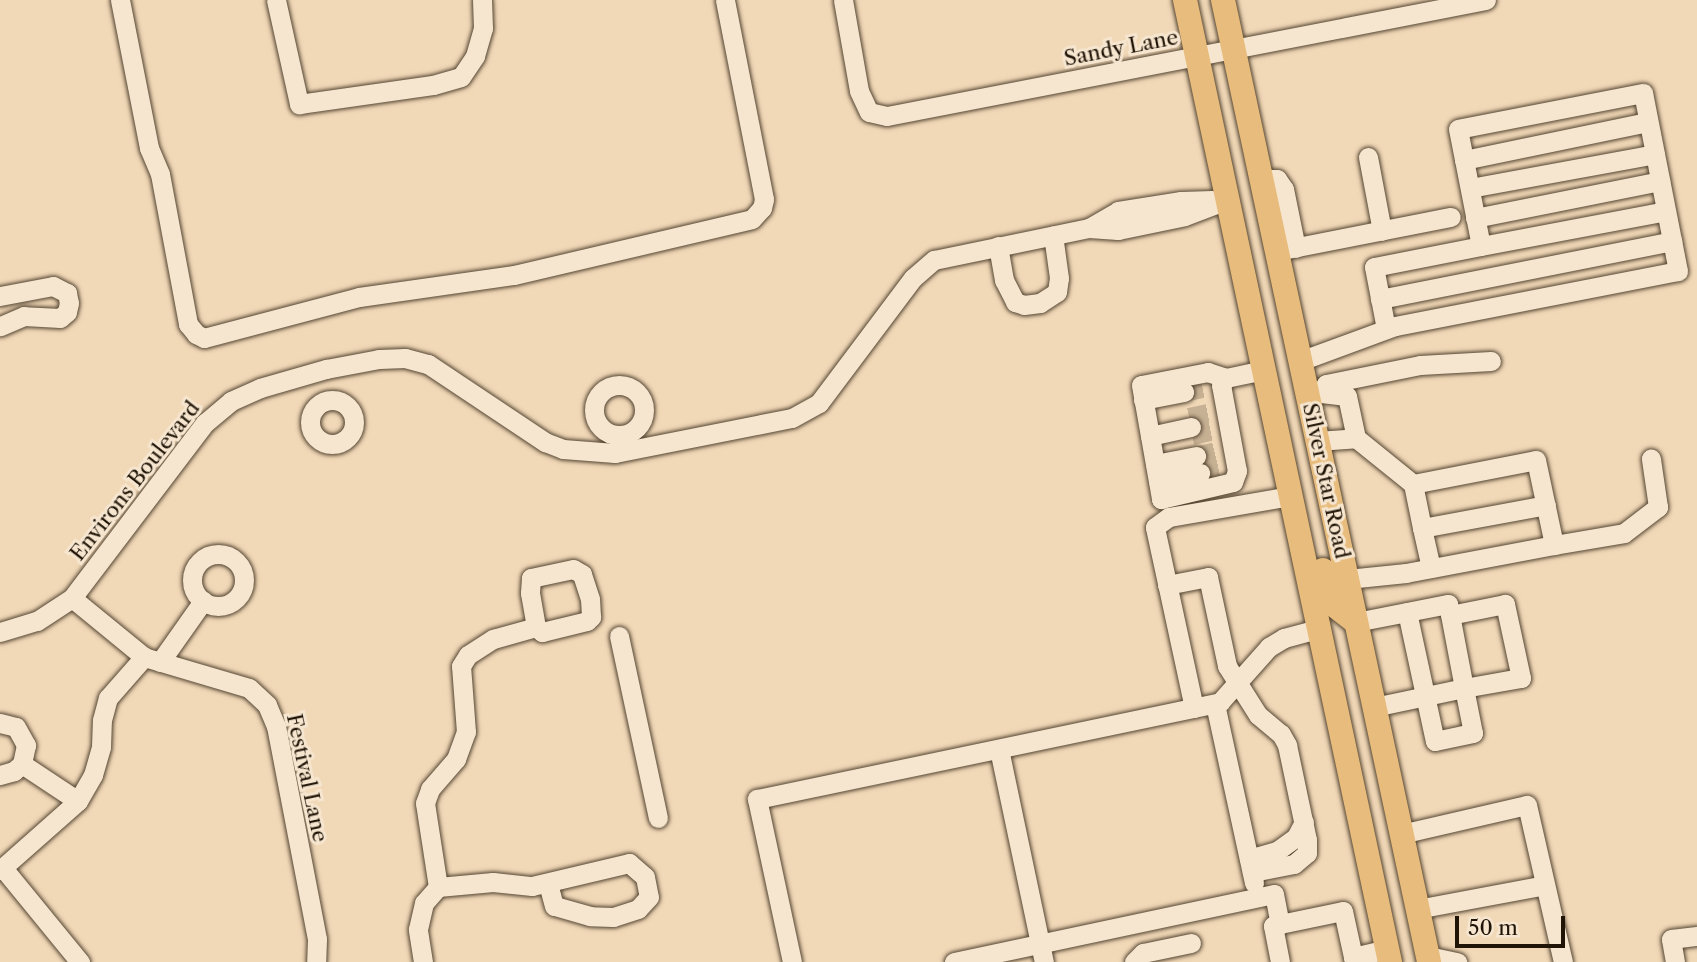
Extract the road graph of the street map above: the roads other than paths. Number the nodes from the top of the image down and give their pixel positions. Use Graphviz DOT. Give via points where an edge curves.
graph roads {
  1 [pos="120,0"];
  2 [pos="276,0"];
  3 [pos="482,0"];
  4 [pos="725,0"];
  5 [pos="1185,0"];
  6 [pos="1223,0"];
  7 [pos="1486,0"];
  8 [pos="844,4"];
  9 [pos="1234,51"];
  10 [pos="1197,57"];
  11 [pos="1648,122"];
  12 [pos="1655,154"];
  13 [pos="1368,157"];
  14 [pos="1464,160"];
  15 [pos="1660,181"];
  16 [pos="1469,188"];
  17 [pos="1227,200"];
  18 [pos="1666,211"];
  19 [pos="1451,218"];
  20 [pos="1475,218"];
  21 [pos="1382,231"];
  22 [pos="1053,235"];
  23 [pos="1672,241"];
  24 [pos="998,246"];
  25 [pos="1481,246"];
  26 [pos="1287,249"];
  27 [pos="0,296"];
  28 [pos="1381,299"];
  29 [pos="0,326"];
  30 [pos="1386,329"];
  31 [pos="1300,361"];
  32 [pos="1491,361"];
  33 [pos="1263,369"];
  34 [pos="321,371"];
  35 [pos="1218,384"];
  36 [pos="1184,392"];
  37 [pos="1314,392"];
  38 [pos="327,400"];
  39 [pos="1143,400"];
  40 [pos="1356,438"];
  41 [pos="1317,442"];
  42 [pos="1194,445"];
  43 [pos="1153,453"];
  44 [pos="1651,459"];
  45 [pos="1413,484"];
  46 [pos="1290,496"];
  47 [pos="1546,505"];
  48 [pos="1422,527"];
  49 [pos="1554,545"];
  50 [pos="1431,568"];
  51 [pos="1347,579"];
  52 [pos="1167,584"];
  53 [pos="72,598"];
  54 [pos="203,601"];
  55 [pos="1407,612"];
  56 [pos="1450,615"];
  57 [pos="1356,622"];
  58 [pos="536,627"];
  59 [pos="1318,629"];
  60 [pos="0,632"];
  61 [pos="619,636"];
  62 [pos="152,660"];
  63 [pos="1239,684"];
  64 [pos="1464,688"];
  65 [pos="1426,696"];
  66 [pos="1215,704"];
  67 [pos="1374,707"];
  68 [pos="1194,708"];
  69 [pos="0,723"];
  70 [pos="999,749"];
  71 [pos="22,764"];
  72 [pos="0,775"];
  73 [pos="78,801"];
  74 [pos="658,818"];
  75 [pos="1401,834"];
  76 [pos="1251,866"];
  77 [pos="1,869"];
  78 [pos="548,883"];
  79 [pos="1545,884"];
  80 [pos="438,887"];
  81 [pos="1257,898"];
  82 [pos="1418,909"];
  83 [pos="1280,924"];
  84 [pos="1697,936"];
  85 [pos="1191,943"];
  86 [pos="1042,953"];
  87 [pos="1388,955"];
  88 [pos="1353,959"];
  89 [pos="1428,959"];
  90 [pos="80,962"];
  91 [pos="316,962"];
  92 [pos="423,962"];
  93 [pos="792,962"];
  94 [pos="954,962"];
  95 [pos="1134,962"];
  96 [pos="1280,962"];
  97 [pos="1457,962"];
  98 [pos="1563,962"];
  99 [pos="1675,962"];
  1 -- 4 [label="street" via="188,324 204,338 359,297 514,275 752,219 764,199"];
  2 -- 3 [label="street" via="299,104 461,77 475,56"];
  5 -- 10 [label="main road, Silver Star Road"];
  6 -- 9 [label="main road, Silver Star Road"];
  7 -- 9 [label="street, Sandy Lane"];
  8 -- 10 [label="street, Sandy Lane" via="859,91 869,112 887,116"];
  9 -- 10 [label="street, Sandy Lane"];
  9 -- 26 [label="main road, Silver Star Road" via="1262,179"];
  10 -- 17 [label="main road, Silver Star Road"];
  11 -- 12 [label="street"];
  11 -- 14 [label="street"];
  11 -- 14 [label="street" via="1643,93 1458,129"];
  12 -- 15 [label="street"];
  12 -- 16 [label="street"];
  13 -- 21 [label="street"];
  14 -- 16 [label="street"];
  15 -- 18 [label="street"];
  15 -- 20 [label="street"];
  16 -- 20 [label="street"];
  17 -- 22 [label="street, Environs Boulevard" via="1181,201 1118,211 1089,228"];
  17 -- 33 [label="main road, Silver Star Road"];
  18 -- 23 [label="street"];
  18 -- 25 [label="street"];
  19 -- 21 [label="street"];
  20 -- 25 [label="street"];
  21 -- 26 [label="street"];
  22 -- 24 [label="street, Environs Boulevard"];
  22 -- 24 [label="street" via="1057,292 1040,303 1015,302 1004,280"];
  23 -- 28 [label="street"];
  23 -- 30 [label="street" via="1678,271"];
  24 -- 34 [label="street, Environs Boulevard" via="934,260 913,278 819,404 792,418 628,442 615,453 563,450 545,442 428,364 405,358 379,359"];
  25 -- 28 [label="street" via="1374,267"];
  26 -- 31 [label="main road, Silver Star Road"];
  27 -- 29 [label="street" via="53,286 67,293 69,303 60,318 24,316"];
  28 -- 30 [label="street"];
  30 -- 31 [label="street"];
  31 -- 37 [label="main road, Silver Star Road"];
  32 -- 37 [label="street" via="1420,365 1326,384"];
  33 -- 35 [label="street"];
  33 -- 46 [label="main road, Silver Star Road"];
  34 -- 38 [label="street"];
  34 -- 53 [label="street, Environs Boulevard" via="231,401 205,423"];
  35 -- 39 [label="street" via="1208,373 1140,385"];
  35 -- 43 [label="street" via="1233,482 1161,499"];
  36 -- 39 [label="street"];
  37 -- 40 [label="street" via="1347,396"];
  37 -- 41 [label="main road, Silver Star Road"];
  39 -- 43 [label="street"];
  40 -- 41 [label="street"];
  40 -- 45 [label="street"];
  41 -- 51 [label="main road, Silver Star Road"];
  42 -- 43 [label="street"];
  42 -- 43 [label="street"];
  42 -- 43 [label="street"];
  44 -- 49 [label="street" via="1658,507 1648,516 1624,533"];
  45 -- 47 [label="street" via="1536,460"];
  45 -- 48 [label="street"];
  46 -- 52 [label="street" via="1169,517 1155,527"];
  46 -- 57 [label="main road" via="1311,515 1330,603"];
  46 -- 59 [label="main road, Silver Star Road"];
  47 -- 48 [label="street"];
  47 -- 49 [label="street"];
  48 -- 50 [label="street"];
  49 -- 50 [label="street"];
  50 -- 51 [label="street"];
  51 -- 57 [label="main road, Silver Star Road"];
  52 -- 63 [label="street" via="1208,577 1224,660"];
  52 -- 68 [label="street"];
  53 -- 60 [label="street, Environs Boulevard" via="37,621"];
  53 -- 62 [label="street, Festival Lane"];
  54 -- 62 [label="street"];
  55 -- 56 [label="street" via="1448,604"];
  55 -- 57 [label="street"];
  55 -- 65 [label="street"];
  56 -- 64 [label="street"];
  56 -- 64 [label="street" via="1505,604 1521,678"];
  57 -- 67 [label="main road, Silver Star Road"];
  58 -- 80 [label="street" via="493,639 468,655 461,666 466,733 456,759 430,789 425,803"];
  59 -- 63 [label="street" via="1276,642"];
  59 -- 87 [label="main road, Silver Star Road"];
  61 -- 74 [label="street"];
  62 -- 73 [label="street" via="108,698 93,775"];
  62 -- 91 [label="street, Festival Lane" via="249,688 267,705 317,939"];
  63 -- 66 [label="street"];
  63 -- 76 [label="street" via="1258,715 1287,745 1308,849 1294,864"];
  64 -- 65 [label="street"];
  64 -- 65 [label="street" via="1473,733 1435,741"];
  65 -- 67 [label="street"];
  66 -- 68 [label="street"];
  66 -- 76 [label="street"];
  67 -- 75 [label="main road, Silver Star Road"];
  68 -- 70 [label="street"];
  69 -- 71 [label="street" via="16,727 23,735 26,755"];
  70 -- 86 [label="street"];
  70 -- 93 [label="street" via="757,799"];
  71 -- 72 [label="street"];
  71 -- 73 [label="street"];
  73 -- 77 [label="street"];
  75 -- 79 [label="street" via="1527,805"];
  75 -- 82 [label="main road, Silver Star Road"];
  76 -- 81 [label="street"];
  77 -- 90 [label="street"];
  78 -- 78 [label="street" via="629,863 645,877 649,897 638,909 613,917 590,916 554,906"];
  78 -- 80 [label="street"];
  79 -- 82 [label="street"];
  79 -- 98 [label="street"];
  80 -- 92 [label="street" via="424,903 418,929"];
  81 -- 83 [label="street" via="1274,894"];
  81 -- 86 [label="street"];
  82 -- 89 [label="main road, Silver Star Road"];
  83 -- 88 [label="street" via="1343,911"];
  83 -- 96 [label="street" via="1273,926"];
  84 -- 99 [label="street" via="1671,939"];
  85 -- 95 [label="street" via="1143,953"];
  86 -- 94 [label="street"];
  87 -- 88 [label="street"];
  89 -- 97 [label="street"];
}
